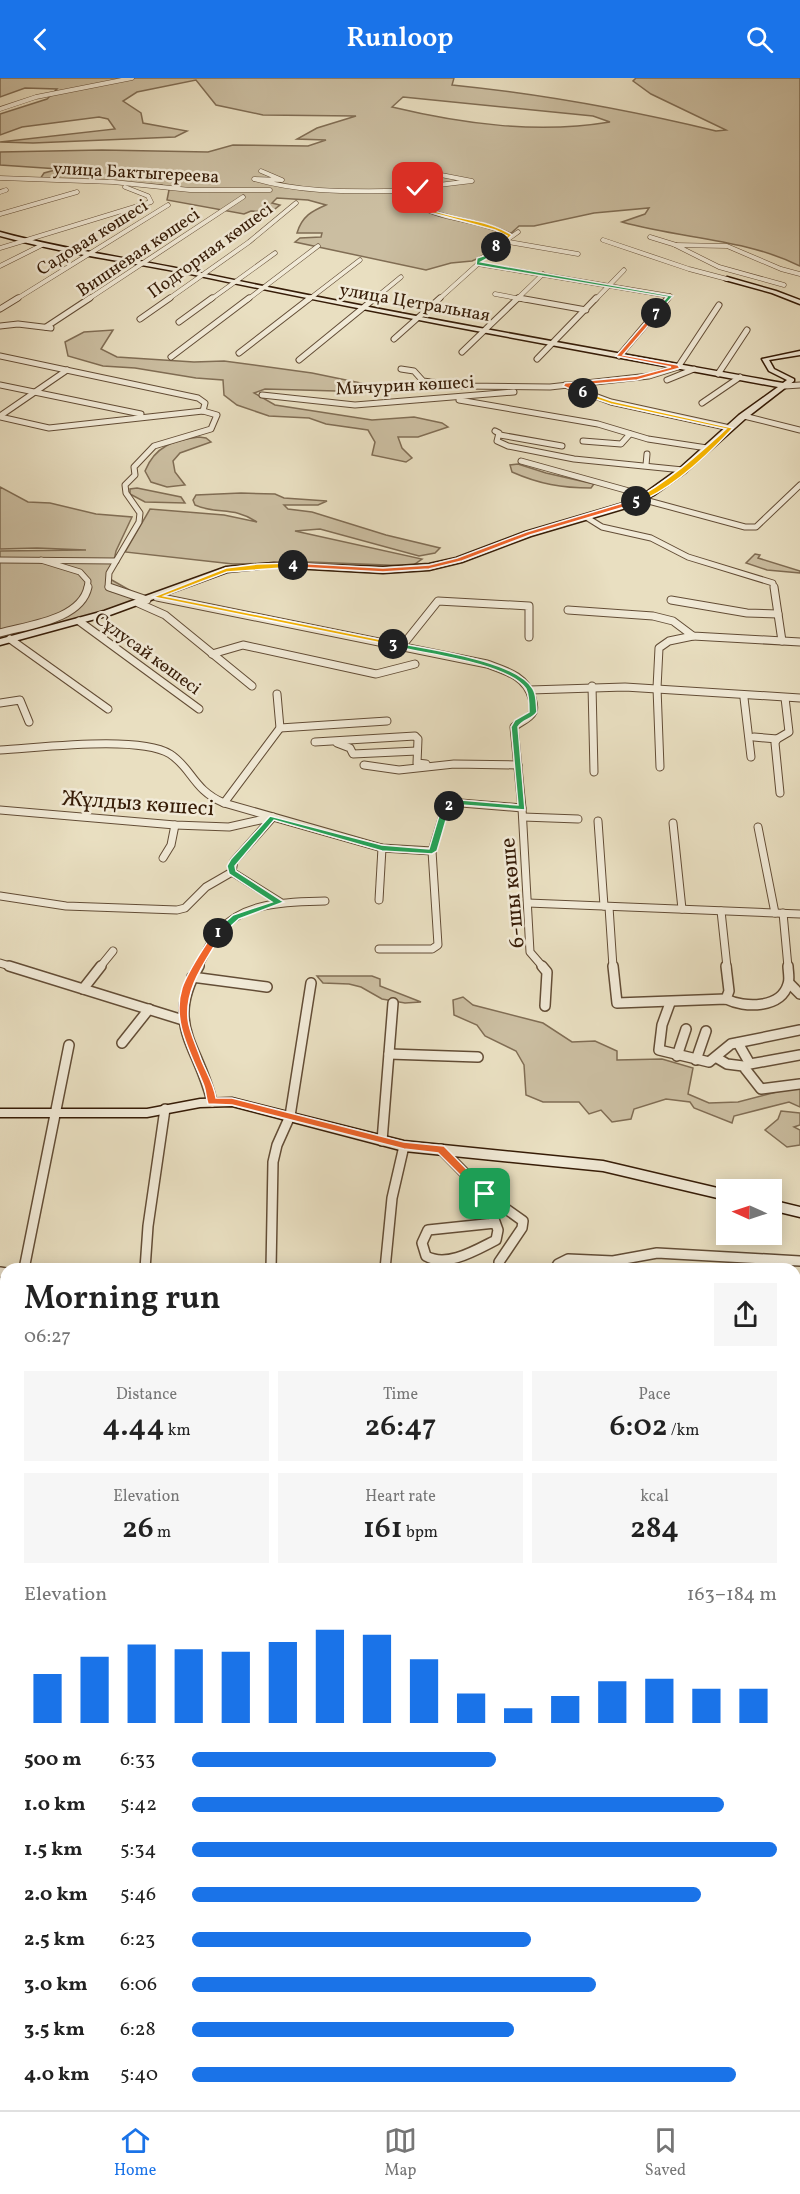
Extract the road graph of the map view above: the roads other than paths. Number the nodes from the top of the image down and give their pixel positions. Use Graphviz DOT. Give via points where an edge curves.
graph roads {
  1 [pos="132,78"];
  2 [pos="0,109"];
  3 [pos="261,171"];
  4 [pos="406,173"];
  5 [pos="0,178"];
  6 [pos="104,183"];
  7 [pos="6,190"];
  8 [pos="270,190"];
  9 [pos="395,191"];
  10 [pos="0,192"];
  11 [pos="77,192"];
  12 [pos="243,197"];
  13 [pos="296,203"];
  14 [pos="168,205"];
  15 [pos="0,214"];
  16 [pos="518,232"];
  17 [pos="0,234"];
  18 [pos="510,235"];
  19 [pos="650,237"];
  20 [pos="603,240"];
  21 [pos="26,241"];
  22 [pos="503,241"];
  23 [pos="42,245"];
  24 [pos="676,245"];
  25 [pos="318,246"];
  26 [pos="0,248"];
  27 [pos="92,253"];
  28 [pos="274,254"];
  29 [pos="578,254"];
  30 [pos="360,260"];
  31 [pos="145,263"];
  32 [pos="478,264"];
  33 [pos="0,267"];
  34 [pos="719,267"];
  35 [pos="624,270"];
  36 [pos="543,274"];
  37 [pos="800,274"];
  38 [pos="202,275"];
  39 [pos="401,277"];
  40 [pos="727,279"];
  41 [pos="234,283"];
  42 [pos="608,285"];
  43 [pos="784,285"];
  44 [pos="261,288"];
  45 [pos="495,294"];
  46 [pos="311,298"];
  47 [pos="518,298"];
  48 [pos="800,302"];
  49 [pos="719,305"];
  50 [pos="364,308"];
  51 [pos="0,309"];
  52 [pos="586,310"];
  53 [pos="419,317"];
  54 [pos="140,319"];
  55 [pos="179,322"];
  56 [pos="0,326"];
  57 [pos="485,330"];
  58 [pos="747,330"];
  59 [pos="394,339"];
  60 [pos="554,343"];
  61 [pos="240,352"];
  62 [pos="462,352"];
  63 [pos="800,353"];
  64 [pos="0,356"];
  65 [pos="619,356"];
  66 [pos="171,357"];
  67 [pos="537,359"];
  68 [pos="299,360"];
  69 [pos="678,367"];
  70 [pos="401,369"];
  71 [pos="694,369"];
  72 [pos="67,370"];
  73 [pos="718,374"];
  74 [pos="800,376"];
  75 [pos="740,377"];
  76 [pos="667,380"];
  77 [pos="789,383"];
  78 [pos="565,385"];
  79 [pos="800,385"];
  80 [pos="0,386"];
  81 [pos="550,387"];
  82 [pos="35,393"];
  83 [pos="262,394"];
  84 [pos="413,400"];
  85 [pos="459,400"];
  86 [pos="702,403"];
  87 [pos="341,410"];
  88 [pos="202,411"];
  89 [pos="151,416"];
  90 [pos="744,416"];
  91 [pos="0,417"];
  92 [pos="79,424"];
  93 [pos="730,428"];
  94 [pos="800,430"];
  95 [pos="630,434"];
  96 [pos="80,436"];
  97 [pos="583,441"];
  98 [pos="562,446"];
  99 [pos="707,448"];
  100 [pos="647,454"];
  101 [pos="521,461"];
  102 [pos="646,465"];
  103 [pos="683,470"];
  104 [pos="800,485"];
  105 [pos="644,497"];
  106 [pos="586,517"];
  107 [pos="0,560"];
  108 [pos="41,560"];
  109 [pos="116,561"];
  110 [pos="157,597"];
  111 [pos="147,600"];
  112 [pos="671,600"];
  113 [pos="436,602"];
  114 [pos="138,603"];
  115 [pos="568,610"];
  116 [pos="778,614"];
  117 [pos="79,621"];
  118 [pos="0,633"];
  119 [pos="693,636"];
  120 [pos="529,637"];
  121 [pos="10,639"];
  122 [pos="782,641"];
  123 [pos="0,642"];
  124 [pos="800,642"];
  125 [pos="402,646"];
  126 [pos="212,654"];
  127 [pos="415,664"];
  128 [pos="252,686"];
  129 [pos="592,686"];
  130 [pos="657,688"];
  131 [pos="530,690"];
  132 [pos="277,694"];
  133 [pos="744,698"];
  134 [pos="785,698"];
  135 [pos="800,698"];
  136 [pos="0,703"];
  137 [pos="199,708"];
  138 [pos="108,709"];
  139 [pos="387,721"];
  140 [pos="29,722"];
  141 [pos="280,728"];
  142 [pos="754,737"];
  143 [pos="777,739"];
  144 [pos="315,742"];
  145 [pos="333,742"];
  146 [pos="0,750"];
  147 [pos="417,752"];
  148 [pos="751,757"];
  149 [pos="364,765"];
  150 [pos="518,765"];
  151 [pos="438,766"];
  152 [pos="660,768"];
  153 [pos="594,772"];
  154 [pos="780,793"];
  155 [pos="224,803"];
  156 [pos="522,808"];
  157 [pos="0,810"];
  158 [pos="273,817"];
  159 [pos="523,817"];
  160 [pos="578,819"];
  161 [pos="598,821"];
  162 [pos="673,823"];
  163 [pos="175,825"];
  164 [pos="758,827"];
  165 [pos="382,848"];
  166 [pos="432,851"];
  167 [pos="163,858"];
  168 [pos="232,873"];
  169 [pos="0,896"];
  170 [pos="379,900"];
  171 [pos="325,901"];
  172 [pos="280,902"];
  173 [pos="528,903"];
  174 [pos="607,906"];
  175 [pos="682,909"];
  176 [pos="721,911"];
  177 [pos="779,913"];
  178 [pos="800,914"];
  179 [pos="379,949"];
  180 [pos="113,951"];
  181 [pos="0,963"];
  182 [pos="192,977"];
  183 [pos="311,982"];
  184 [pos="789,983"];
  185 [pos="267,987"];
  186 [pos="83,988"];
  187 [pos="800,994"];
  188 [pos="726,999"];
  189 [pos="393,1003"];
  190 [pos="669,1003"];
  191 [pos="545,1006"];
  192 [pos="149,1009"];
  193 [pos="183,1020"];
  194 [pos="686,1029"];
  195 [pos="800,1030"];
  196 [pos="706,1031"];
  197 [pos="122,1043"];
  198 [pos="738,1043"];
  199 [pos="69,1045"];
  200 [pos="389,1054"];
  201 [pos="800,1054"];
  202 [pos="677,1056"];
  203 [pos="478,1057"];
  204 [pos="717,1058"];
  205 [pos="696,1060"];
  206 [pos="800,1084"];
  207 [pos="212,1101"];
  208 [pos="165,1110"];
  209 [pos="0,1113"];
  210 [pos="55,1113"];
  211 [pos="290,1116"];
  212 [pos="382,1141"];
  213 [pos="404,1146"];
  214 [pos="441,1149"];
  215 [pos="716,1193"];
  216 [pos="485,1194"];
  217 [pos="782,1208"];
  218 [pos="800,1212"];
  219 [pos="495,1223"];
  220 [pos="499,1262"];
  221 [pos="800,1262"];
  222 [pos="25,1263"];
  223 [pos="145,1263"];
  224 [pos="271,1263"];
  225 [pos="386,1263"];
  226 [pos="560,1263"];
  1 -- 2 [label="street" via="36,97"];
  3 -- 9 [label="street" via="282,180 254,179 285,187"];
  4 -- 9 [label="street" via="472,181"];
  5 -- 6 [label="street, улица Бактыгереева"];
  6 -- 8 [label="street, улица Бактыгереева" via="190,190"];
  6 -- 21 [label="street" via="136,191 148,196 151,202"];
  7 -- 10 [label="street"];
  9 -- 18 [label="street" via="411,192 406,198 420,208"];
  11 -- 15 [label="street"];
  12 -- 31 [label="street, Вишневая көшесі"];
  13 -- 38 [label="street, Подгорная көшесі" via="271,226"];
  14 -- 27 [label="street, Садовая көшесі"];
  16 -- 18 [label="street"];
  17 -- 21 [label="street, улица Цетральная"];
  18 -- 22 [label="street"];
  19 -- 24 [label="street"];
  20 -- 40 [label="street"];
  21 -- 23 [label="street, улица Цетральная"];
  21 -- 26 [label="street"];
  22 -- 29 [label="street"];
  22 -- 32 [label="street"];
  23 -- 27 [label="street, улица Цетральная"];
  23 -- 33 [label="street"];
  24 -- 34 [label="street"];
  24 -- 37 [label="street" via="727,246"];
  25 -- 44 [label="street"];
  27 -- 31 [label="street, улица Цетральная"];
  27 -- 51 [label="street, Садовая көшесі"];
  28 -- 41 [label="street"];
  30 -- 46 [label="street"];
  31 -- 38 [label="street, улица Цетральная"];
  31 -- 56 [label="street, Вишневая көшесі" via="49,327"];
  32 -- 36 [label="street"];
  32 -- 53 [label="street"];
  34 -- 40 [label="street"];
  34 -- 43 [label="street"];
  35 -- 42 [label="street"];
  36 -- 42 [label="street"];
  36 -- 47 [label="street"];
  38 -- 41 [label="street, улица Цетральная"];
  38 -- 54 [label="street, Подгорная көшесі"];
  39 -- 50 [label="street"];
  40 -- 48 [label="street"];
  41 -- 44 [label="street, улица Цетральная"];
  41 -- 55 [label="street"];
  42 -- 52 [label="street"];
  42 -- 65 [label="street" via="670,296"];
  44 -- 46 [label="street, улица Цетральная"];
  44 -- 66 [label="street"];
  45 -- 47 [label="street"];
  46 -- 50 [label="street, улица Цетральная"];
  46 -- 61 [label="street"];
  47 -- 52 [label="street"];
  47 -- 57 [label="street"];
  49 -- 69 [label="street"];
  50 -- 53 [label="street, улица Цетральная"];
  50 -- 68 [label="street"];
  52 -- 60 [label="street"];
  53 -- 57 [label="street, улица Цетральная"];
  53 -- 59 [label="street"];
  57 -- 60 [label="street, улица Цетральная"];
  57 -- 62 [label="street"];
  58 -- 73 [label="street"];
  60 -- 65 [label="street, улица Цетральная"];
  60 -- 67 [label="street"];
  63 -- 77 [label="street" via="765,361"];
  64 -- 72 [label="street"];
  65 -- 69 [label="street, улица Цетральная"];
  69 -- 71 [label="street, улица Цетральная"];
  69 -- 78 [label="street" via="637,378"];
  70 -- 81 [label="street" via="414,371 423,381 463,386"];
  71 -- 73 [label="street, улица Цетральная"];
  71 -- 76 [label="street"];
  72 -- 82 [label="street"];
  72 -- 88 [label="street" via="198,398 205,402"];
  73 -- 75 [label="street, улица Цетральная"];
  74 -- 77 [label="street"];
  75 -- 77 [label="street, улица Цетральная"];
  75 -- 86 [label="street"];
  77 -- 79 [label="street, улица Цетральная"];
  77 -- 90 [label="street"];
  78 -- 81 [label="street"];
  78 -- 93 [label="street" via="611,402"];
  80 -- 82 [label="street"];
  81 -- 84 [label="street, Мичурин көшесі"];
  82 -- 89 [label="street"];
  82 -- 91 [label="street"];
  83 -- 84 [label="street, Мичурин көшесі" via="340,405"];
  84 -- 87 [label="street"];
  85 -- 95 [label="street" via="598,424"];
  88 -- 89 [label="street"];
  88 -- 109 [label="street" via="217,416 211,429 154,446 134,467 135,475 124,484 140,513 139,522"];
  89 -- 92 [label="street"];
  90 -- 93 [label="street"];
  90 -- 94 [label="street"];
  91 -- 92 [label="street" via="49,428"];
  92 -- 96 [label="street"];
  93 -- 99 [label="street"];
  95 -- 97 [label="street" via="621,444"];
  95 -- 99 [label="street"];
  98 -- 102 [label="street" via="497,433 497,441 507,446 574,459"];
  99 -- 103 [label="street"];
  100 -- 102 [label="street"];
  101 -- 105 [label="street"];
  102 -- 103 [label="street"];
  103 -- 105 [label="street"];
  104 -- 105 [label="street" via="756,527"];
  105 -- 106 [label="street"];
  106 -- 110 [label="street" via="429,567 241,567"];
  106 -- 116 [label="street" via="602,527 648,537 688,557 773,583"];
  107 -- 108 [label="street"];
  108 -- 109 [label="street"];
  108 -- 118 [label="street" via="80,572 88,580 85,598 70,613"];
  109 -- 111 [label="street" via="109,573 108,587"];
  110 -- 111 [label="street"];
  110 -- 125 [label="street"];
  111 -- 114 [label="street"];
  112 -- 116 [label="street" via="747,613"];
  113 -- 120 [label="street" via="529,606"];
  113 -- 125 [label="street"];
  114 -- 117 [label="street"];
  114 -- 126 [label="street" via="165,615"];
  115 -- 119 [label="street" via="653,616 673,621"];
  116 -- 122 [label="street"];
  117 -- 121 [label="street"];
  117 -- 137 [label="street, Сұлусай көшесі"];
  119 -- 122 [label="street"];
  119 -- 130 [label="street" via="662,643"];
  121 -- 123 [label="street"];
  121 -- 138 [label="street"];
  122 -- 124 [label="street"];
  125 -- 131 [label="street" via="488,664 517,676"];
  126 -- 127 [label="street" via="243,645 376,674"];
  126 -- 128 [label="street"];
  129 -- 130 [label="street"];
  129 -- 131 [label="street"];
  129 -- 153 [label="street"];
  130 -- 133 [label="street"];
  130 -- 152 [label="street"];
  131 -- 150 [label="street, 6-шы көше" via="533,712 514,727"];
  132 -- 141 [label="street"];
  133 -- 134 [label="street"];
  133 -- 148 [label="street"];
  134 -- 135 [label="street"];
  134 -- 143 [label="street" via="789,732"];
  136 -- 140 [label="street" via="20,700"];
  139 -- 141 [label="street"];
  141 -- 155 [label="street"];
  142 -- 143 [label="street"];
  143 -- 154 [label="street"];
  144 -- 145 [label="street"];
  145 -- 147 [label="street" via="350,748 353,754"];
  145 -- 147 [label="street" via="415,736"];
  146 -- 155 [label="street" via="146,747 178,759 197,785"];
  147 -- 151 [label="street" via="418,764"];
  149 -- 151 [label="street" via="399,770"];
  150 -- 151 [label="street"];
  150 -- 156 [label="street, 6-шы көше"];
  155 -- 158 [label="street"];
  156 -- 159 [label="street, 6-шы көше"];
  156 -- 166 [label="street" via="457,803 445,809"];
  157 -- 163 [label="street, Жұлдыз көшесі"];
  158 -- 163 [label="street, Жұлдыз көшесі" via="229,827"];
  158 -- 165 [label="street"];
  158 -- 168 [label="street" via="234,861"];
  159 -- 160 [label="street"];
  159 -- 173 [label="street, 6-шы көше"];
  161 -- 174 [label="street"];
  162 -- 175 [label="street"];
  163 -- 167 [label="street" via="171,845"];
  164 -- 177 [label="street"];
  165 -- 166 [label="street"];
  165 -- 170 [label="street"];
  166 -- 179 [label="street" via="438,945 432,949"];
  168 -- 169 [label="street" via="177,910 66,906"];
  168 -- 172 [label="street"];
  171 -- 172 [label="street"];
  172 -- 182 [label="street" via="236,917 225,925"];
  173 -- 174 [label="street"];
  173 -- 191 [label="street, 6-шы көше" via="530,952 548,976"];
  174 -- 175 [label="street"];
  174 -- 190 [label="street" via="615,1000 623,1004"];
  175 -- 176 [label="street"];
  176 -- 177 [label="street"];
  176 -- 188 [label="street" via="729,991"];
  177 -- 178 [label="street"];
  177 -- 184 [label="street"];
  180 -- 186 [label="street"];
  181 -- 186 [label="street"];
  182 -- 185 [label="street"];
  182 -- 193 [label="street" via="184,996"];
  183 -- 211 [label="street"];
  184 -- 187 [label="street"];
  184 -- 188 [label="street" via="779,997 765,1003 738,1005"];
  186 -- 192 [label="street"];
  188 -- 190 [label="street"];
  189 -- 200 [label="street"];
  190 -- 202 [label="street" via="658,1047"];
  192 -- 193 [label="street"];
  192 -- 197 [label="street"];
  193 -- 207 [label="street"];
  194 -- 202 [label="street"];
  195 -- 198 [label="street"];
  196 -- 205 [label="street"];
  198 -- 201 [label="street" via="750,1064"];
  198 -- 204 [label="street" via="725,1047"];
  199 -- 210 [label="street"];
  200 -- 203 [label="street"];
  200 -- 212 [label="street"];
  202 -- 205 [label="street"];
  204 -- 205 [label="street" via="709,1063"];
  204 -- 206 [label="street" via="743,1066 761,1089"];
  207 -- 208 [label="street"];
  207 -- 211 [label="street"];
  208 -- 210 [label="street"];
  208 -- 223 [label="street"];
  209 -- 210 [label="street"];
  210 -- 222 [label="street"];
  211 -- 212 [label="street"];
  211 -- 224 [label="street" via="273,1162"];
  212 -- 213 [label="street"];
  213 -- 214 [label="street"];
  213 -- 225 [label="street" via="392,1197"];
  214 -- 215 [label="street" via="603,1166"];
  214 -- 216 [label="street"];
  216 -- 219 [label="street"];
  216 -- 220 [label="street" via="523,1221"];
  217 -- 218 [label="street"];
  219 -- 219 [label="street" via="428,1230 422,1250 434,1260 468,1255 496,1240 499,1233"];
  221 -- 226 [label="street" via="657,1252 613,1262 568,1259"];
}
